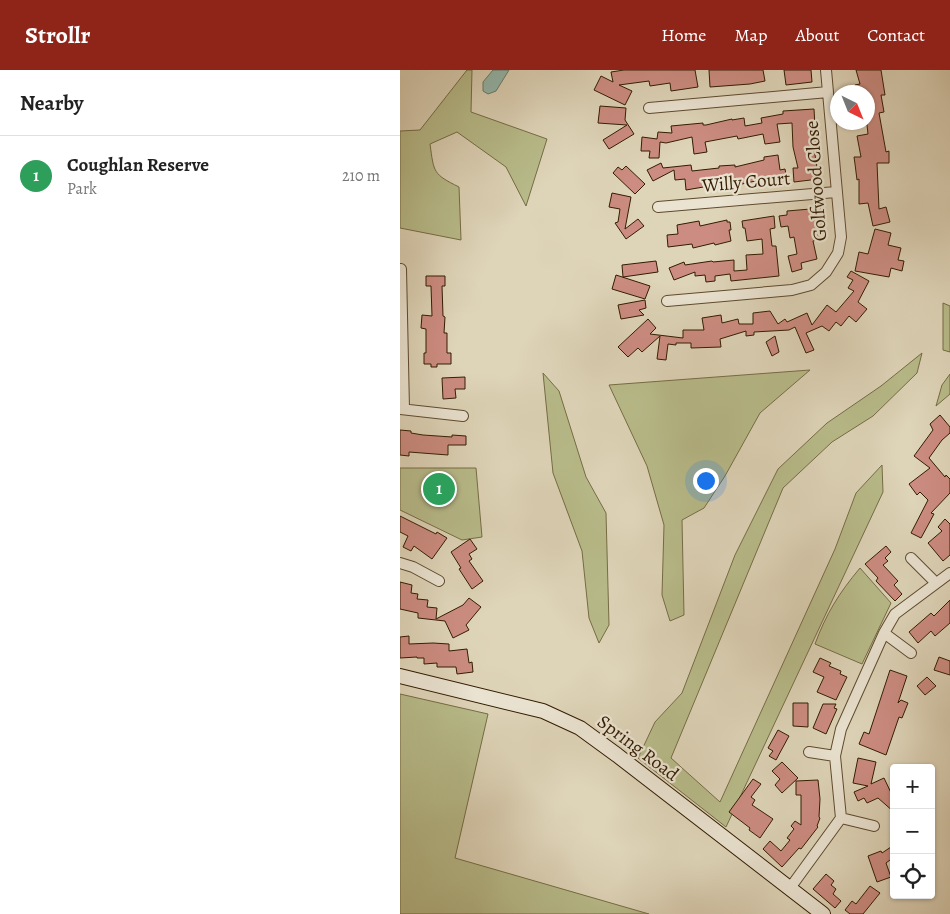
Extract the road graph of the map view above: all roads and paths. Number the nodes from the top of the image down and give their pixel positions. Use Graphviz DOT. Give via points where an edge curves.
graph roads {
  1 [pos="826,70"];
  2 [pos="828,92"];
  3 [pos="649,108"];
  4 [pos="836,192"];
  5 [pos="658,207"];
  6 [pos="401,269"];
  7 [pos="667,301"];
  8 [pos="402,409"];
  9 [pos="463,416"];
  10 [pos="911,558"];
  11 [pos="400,563"];
  12 [pos="950,573"];
  13 [pos="439,581"];
  14 [pos="936,583"];
  15 [pos="884,633"];
  16 [pos="910,653"];
  17 [pos="400,676"];
  18 [pos="809,752"];
  19 [pos="835,756"];
  20 [pos="841,818"];
  21 [pos="874,826"];
  22 [pos="790,888"];
  23 [pos="823,914"];
  1 -- 2 [label="street, Golfwood Close"];
  2 -- 3 [label="street"];
  2 -- 4 [label="street, Golfwood Close"];
  4 -- 5 [label="street, Willy Court"];
  4 -- 7 [label="street, Golfwood Close" via="840,237 838,253 826,272 811,285 792,290"];
  6 -- 8 [label="street"];
  8 -- 9 [label="street"];
  10 -- 14 [label="street"];
  11 -- 13 [label="street"];
  12 -- 14 [label="street"];
  14 -- 15 [label="street" via="895,614"];
  15 -- 16 [label="street"];
  15 -- 19 [label="street" via="841,729"];
  17 -- 22 [label="main road, Spring Road" via="543,711 580,728"];
  18 -- 19 [label="street"];
  19 -- 20 [label="street"];
  20 -- 21 [label="street"];
  20 -- 22 [label="street"];
  22 -- 23 [label="main road, Spring Road"];
}
